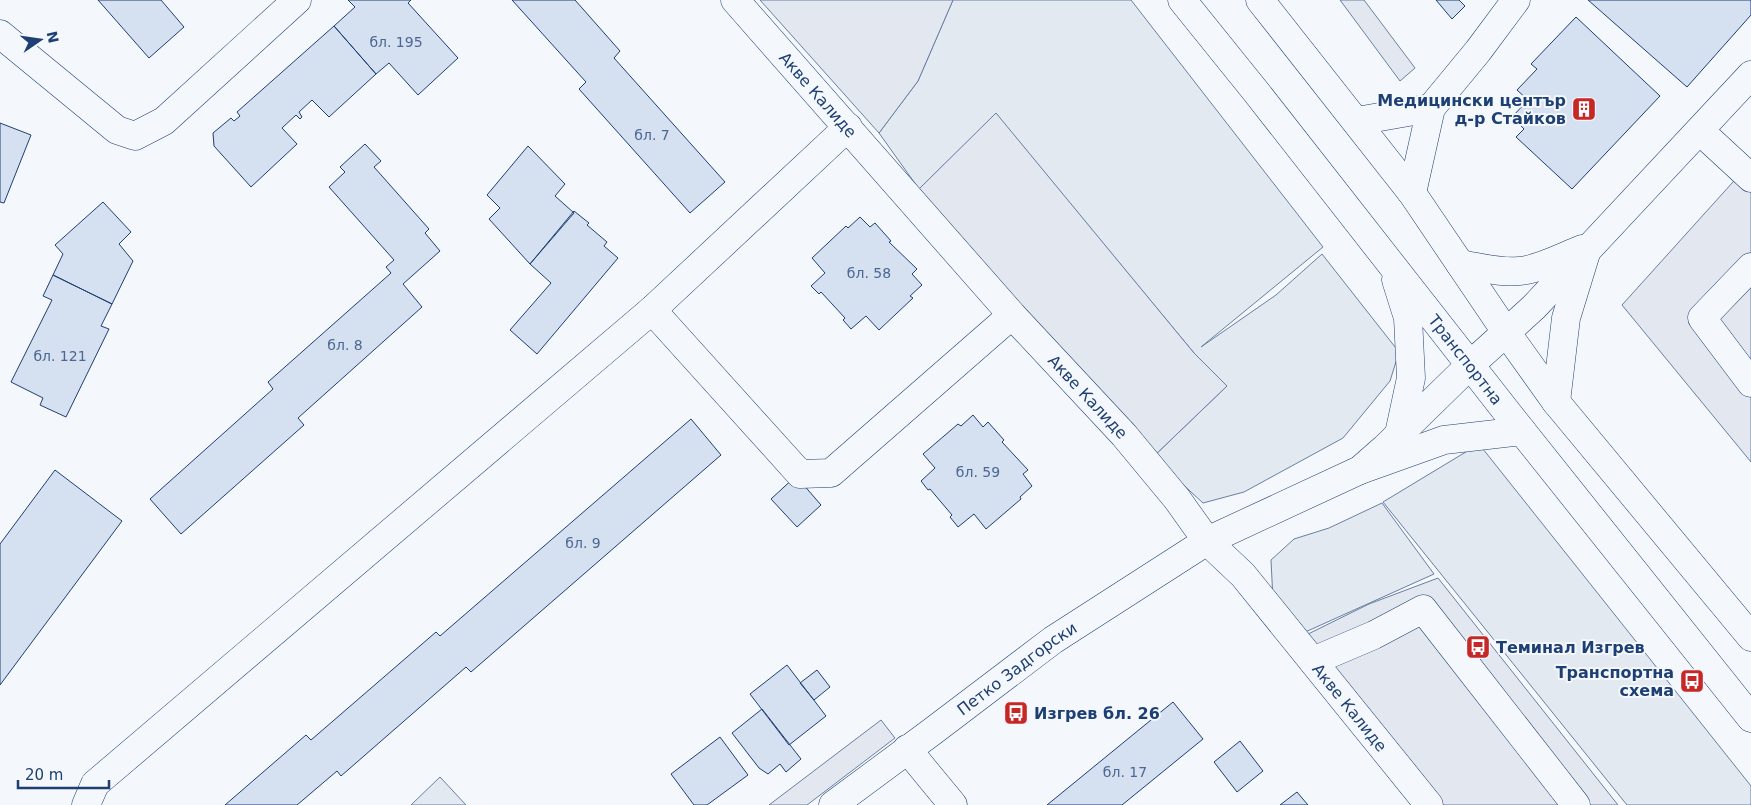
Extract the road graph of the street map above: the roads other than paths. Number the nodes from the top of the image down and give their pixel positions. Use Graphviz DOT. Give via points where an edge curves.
graph roads {
  1 [pos="297,0"];
  2 [pos="735,0"];
  3 [pos="1182,0"];
  4 [pos="1260,0"];
  5 [pos="1516,0"];
  6 [pos="0,34"];
  7 [pos="1751,75"];
  8 [pos="1430,108"];
  9 [pos="1357,121"];
  10 [pos="848,127"];
  11 [pos="1700,131"];
  12 [pos="1751,178"];
  13 [pos="1412,193"];
  14 [pos="1588,247"];
  15 [pos="1391,264"];
  16 [pos="1460,264"];
  17 [pos="1751,267"];
  18 [pos="652,310"];
  19 [pos="1012,315"];
  20 [pos="1506,332"];
  21 [pos="1470,365"];
  22 [pos="1751,383"];
  23 [pos="1556,402"];
  24 [pos="1522,431"];
  25 [pos="1399,434"];
  26 [pos="1360,470"];
  27 [pos="1206,541"];
  28 [pos="1751,637"];
  29 [pos="1312,661"];
  30 [pos="1751,718"];
  31 [pos="907,749"];
  32 [pos="86,805"];
  33 [pos="833,805"];
  34 [pos="952,805"];
  35 [pos="1429,805"];
  36 [pos="1576,805"];
  1 -- 6 [label="street" via="164,121 135,136 117,130"];
  2 -- 10 [label="street, Акве Калиде"];
  3 -- 15 [label="street, Транспортна"];
  4 -- 9 [label="street"];
  5 -- 8 [label="street"];
  7 -- 11 [label="street"];
  8 -- 9 [label="street"];
  8 -- 13 [label="street"];
  9 -- 13 [label="street"];
  10 -- 18 [label="street"];
  10 -- 19 [label="street, Акве Калиде"];
  11 -- 12 [label="street"];
  11 -- 14 [label="street"];
  13 -- 16 [label="street"];
  14 -- 16 [label="street" via="1519,271"];
  14 -- 20 [label="street" via="1534,307"];
  14 -- 23 [label="street" via="1566,318"];
  15 -- 21 [label="street, Транспортна"];
  15 -- 25 [label="street" via="1408,318 1411,378"];
  16 -- 20 [label="street"];
  17 -- 22 [label="street" via="1702,318"];
  18 -- 19 [label="street" via="800,474 830,473"];
  18 -- 32 [label="street" via="106,774 95,784"];
  19 -- 27 [label="street, Акве Калиде" via="1124,436 1177,499"];
  20 -- 21 [label="street"];
  20 -- 23 [label="street"];
  21 -- 24 [label="street, Транспортна"];
  21 -- 25 [label="street"];
  23 -- 28 [label="street"];
  24 -- 26 [label="street" via="1444,440"];
  24 -- 30 [label="street, Транспортна"];
  25 -- 26 [label="street"];
  26 -- 27 [label="street, Петко Задгорски"];
  27 -- 29 [label="street, Акве Калиде" via="1243,576"];
  27 -- 31 [label="street, Петко Задгорски" via="1053,640"];
  29 -- 35 [label="street, Акве Калиде"];
  29 -- 36 [label="street" via="1374,635 1423,609"];
  31 -- 33 [label="street, Петко Задгорски"];
  31 -- 34 [label="street"];
}
